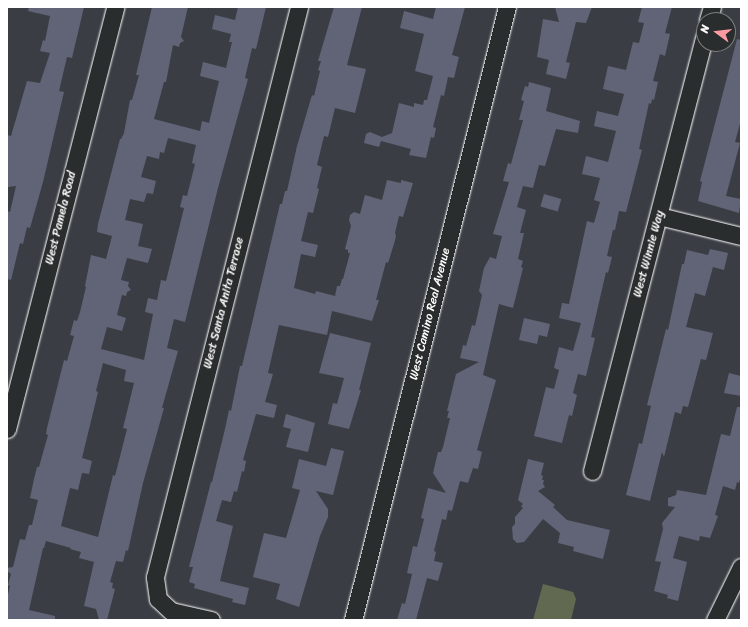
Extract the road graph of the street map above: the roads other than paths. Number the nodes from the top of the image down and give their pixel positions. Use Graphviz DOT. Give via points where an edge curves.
graph roads {
  1 [pos="115,7"];
  2 [pos="299,7"];
  3 [pos="507,7"];
  4 [pos="700,52"];
  5 [pos="659,216"];
  6 [pos="741,236"];
  7 [pos="7,429"];
  8 [pos="592,471"];
  9 [pos="741,567"];
  10 [pos="211,620"];
  11 [pos="353,620"];
  12 [pos="715,620"];
  1 -- 7 [label="street, West Pamela Road"];
  2 -- 10 [label="street, West Santa Anita Terrace" via="155,577 158,599 172,610"];
  3 -- 11 [label="street, West Camino Real Avenue"];
  4 -- 5 [label="street, West Winnie Way"];
  5 -- 6 [label="street"];
  5 -- 8 [label="street, West Winnie Way"];
  9 -- 12 [label="street"];
}
